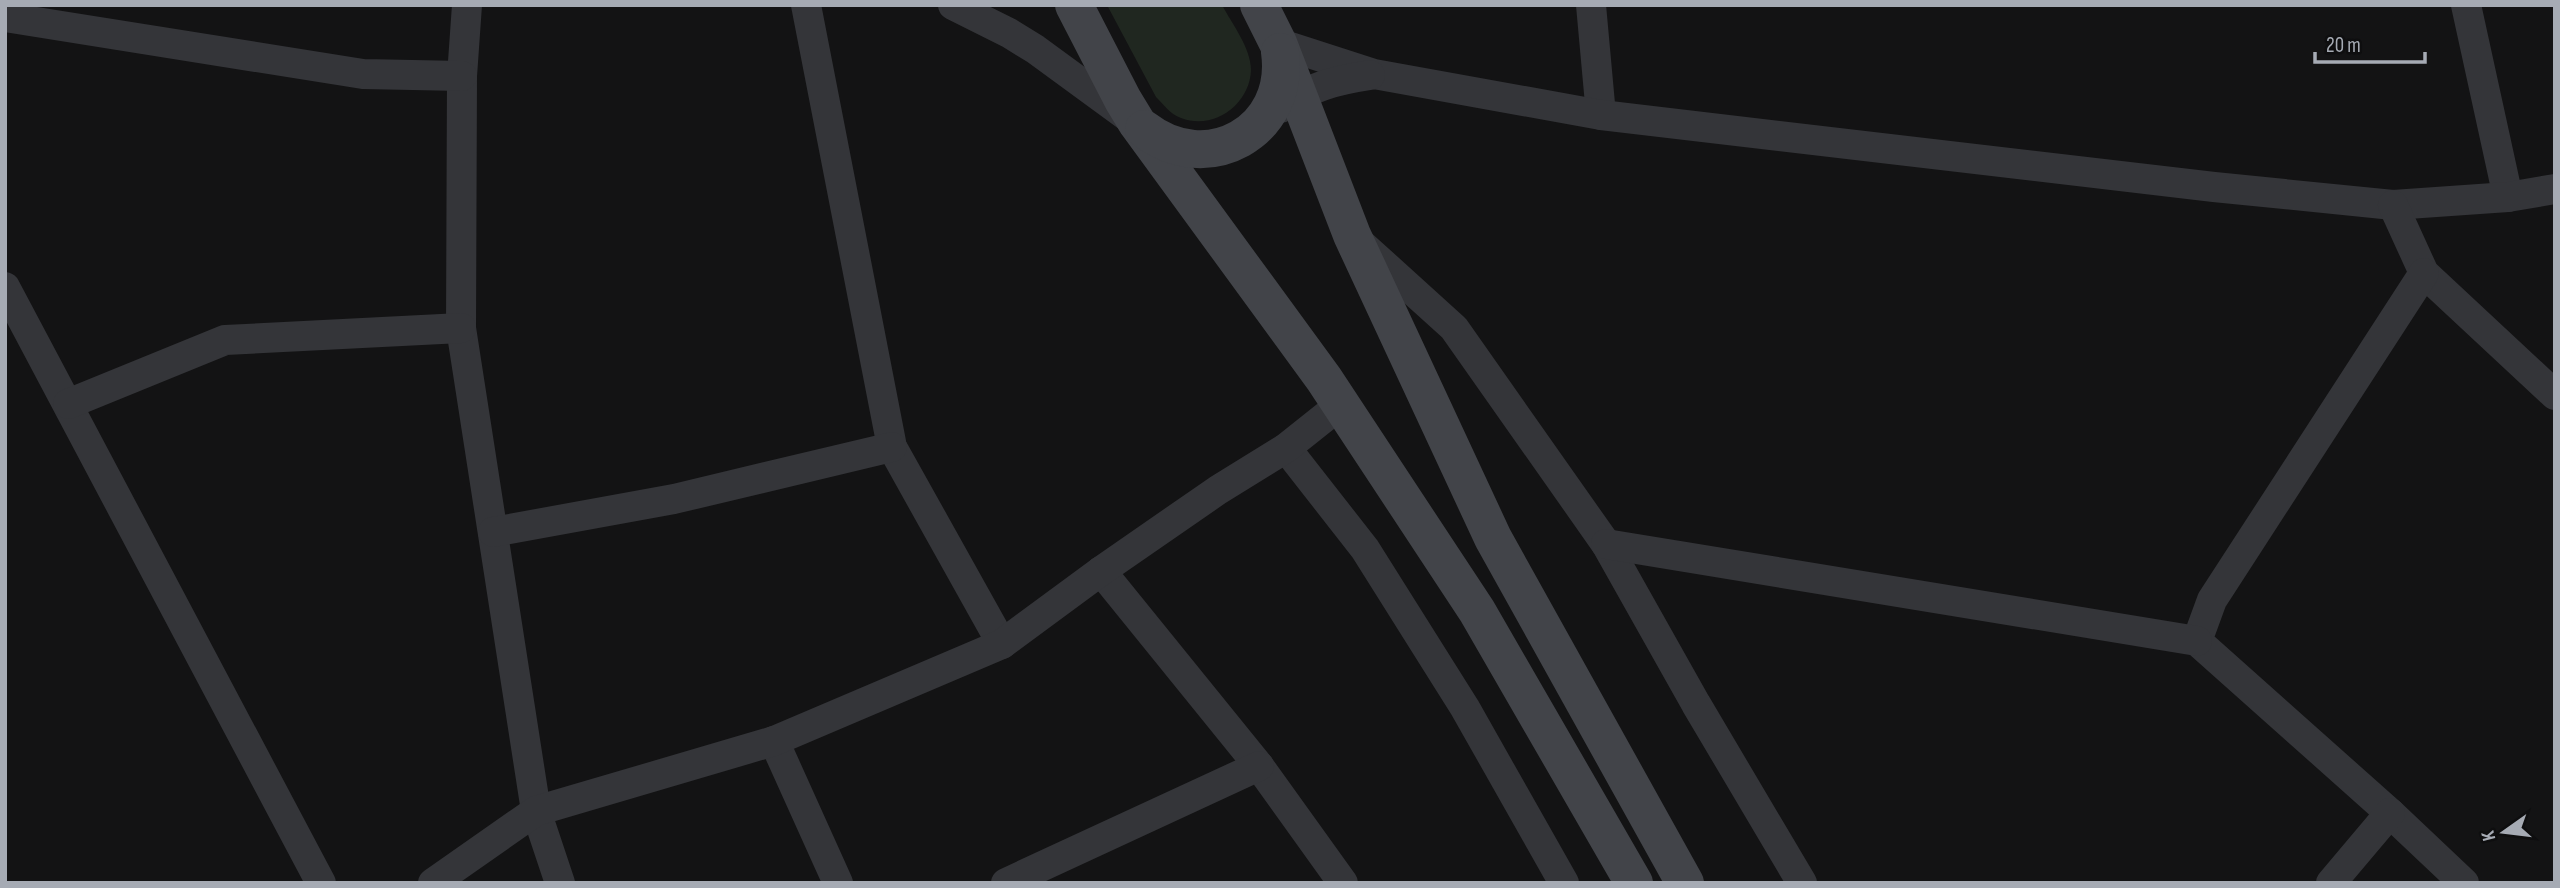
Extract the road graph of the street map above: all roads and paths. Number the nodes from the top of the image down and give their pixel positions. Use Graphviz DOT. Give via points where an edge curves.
graph roads {
  1 [pos="467,5"];
  2 [pos="806,5"];
  3 [pos="953,5"];
  4 [pos="1074,5"];
  5 [pos="1259,5"];
  6 [pos="1591,5"];
  7 [pos="2466,5"];
  8 [pos="5,17"];
  9 [pos="1278,43"];
  10 [pos="1374,74"];
  11 [pos="462,76"];
  12 [pos="1298,95"];
  13 [pos="1601,115"];
  14 [pos="1262,122"];
  15 [pos="1137,123"];
  16 [pos="2555,189"];
  17 [pos="2508,197"];
  18 [pos="2393,205"];
  19 [pos="1352,235"];
  20 [pos="2424,273"];
  21 [pos="5,287"];
  22 [pos="461,328"];
  23 [pos="2555,395"];
  24 [pos="68,404"];
  25 [pos="1340,405"];
  26 [pos="891,447"];
  27 [pos="1286,448"];
  28 [pos="493,532"];
  29 [pos="1606,544"];
  30 [pos="1101,571"];
  31 [pos="2197,641"];
  32 [pos="1002,644"];
  33 [pos="775,741"];
  34 [pos="1259,766"];
  35 [pos="536,811"];
  36 [pos="2390,813"];
  37 [pos="321,883"];
  38 [pos="433,883"];
  39 [pos="560,883"];
  40 [pos="838,883"];
  41 [pos="1006,883"];
  42 [pos="1343,883"];
  43 [pos="1564,883"];
  44 [pos="1634,883"];
  45 [pos="1685,883"];
  46 [pos="1802,883"];
  47 [pos="2331,883"];
  48 [pos="2464,883"];
  1 -- 11 [label="street"];
  2 -- 26 [label="street"];
  3 -- 15 [label="street" via="1035,49"];
  4 -- 15 [label="street"];
  5 -- 9 [label="street"];
  6 -- 13 [label="street"];
  7 -- 17 [label="street"];
  8 -- 11 [label="street" via="363,74"];
  9 -- 10 [label="street"];
  9 -- 12 [label="street"];
  9 -- 14 [label="street" via="1282,71 1276,98"];
  10 -- 12 [label="street" via="1335,80"];
  10 -- 13 [label="street"];
  11 -- 22 [label="street"];
  12 -- 14 [label="street"];
  12 -- 19 [label="street"];
  13 -- 18 [label="street"];
  14 -- 15 [label="street" via="1240,140 1214,149 1185,150 1159,141"];
  15 -- 25 [label="street"];
  16 -- 17 [label="street"];
  17 -- 18 [label="street"];
  18 -- 20 [label="street"];
  19 -- 29 [label="street" via="1454,328"];
  19 -- 45 [label="street" via="1493,538"];
  20 -- 23 [label="street"];
  20 -- 31 [label="street" via="2212,600"];
  21 -- 24 [label="street"];
  22 -- 24 [label="street" via="225,340"];
  22 -- 28 [label="street"];
  24 -- 37 [label="street"];
  25 -- 27 [label="street"];
  25 -- 44 [label="street" via="1478,611"];
  26 -- 28 [label="street" via="674,499"];
  26 -- 32 [label="street"];
  27 -- 30 [label="street"];
  27 -- 43 [label="street" via="1365,549 1465,708"];
  28 -- 35 [label="street"];
  29 -- 31 [label="street"];
  29 -- 46 [label="street"];
  30 -- 32 [label="street"];
  30 -- 34 [label="street"];
  31 -- 36 [label="street"];
  32 -- 33 [label="street"];
  33 -- 35 [label="street"];
  33 -- 40 [label="street"];
  34 -- 41 [label="street"];
  34 -- 42 [label="street"];
  35 -- 38 [label="street"];
  35 -- 39 [label="street"];
  36 -- 47 [label="street"];
  36 -- 48 [label="street"];
}
